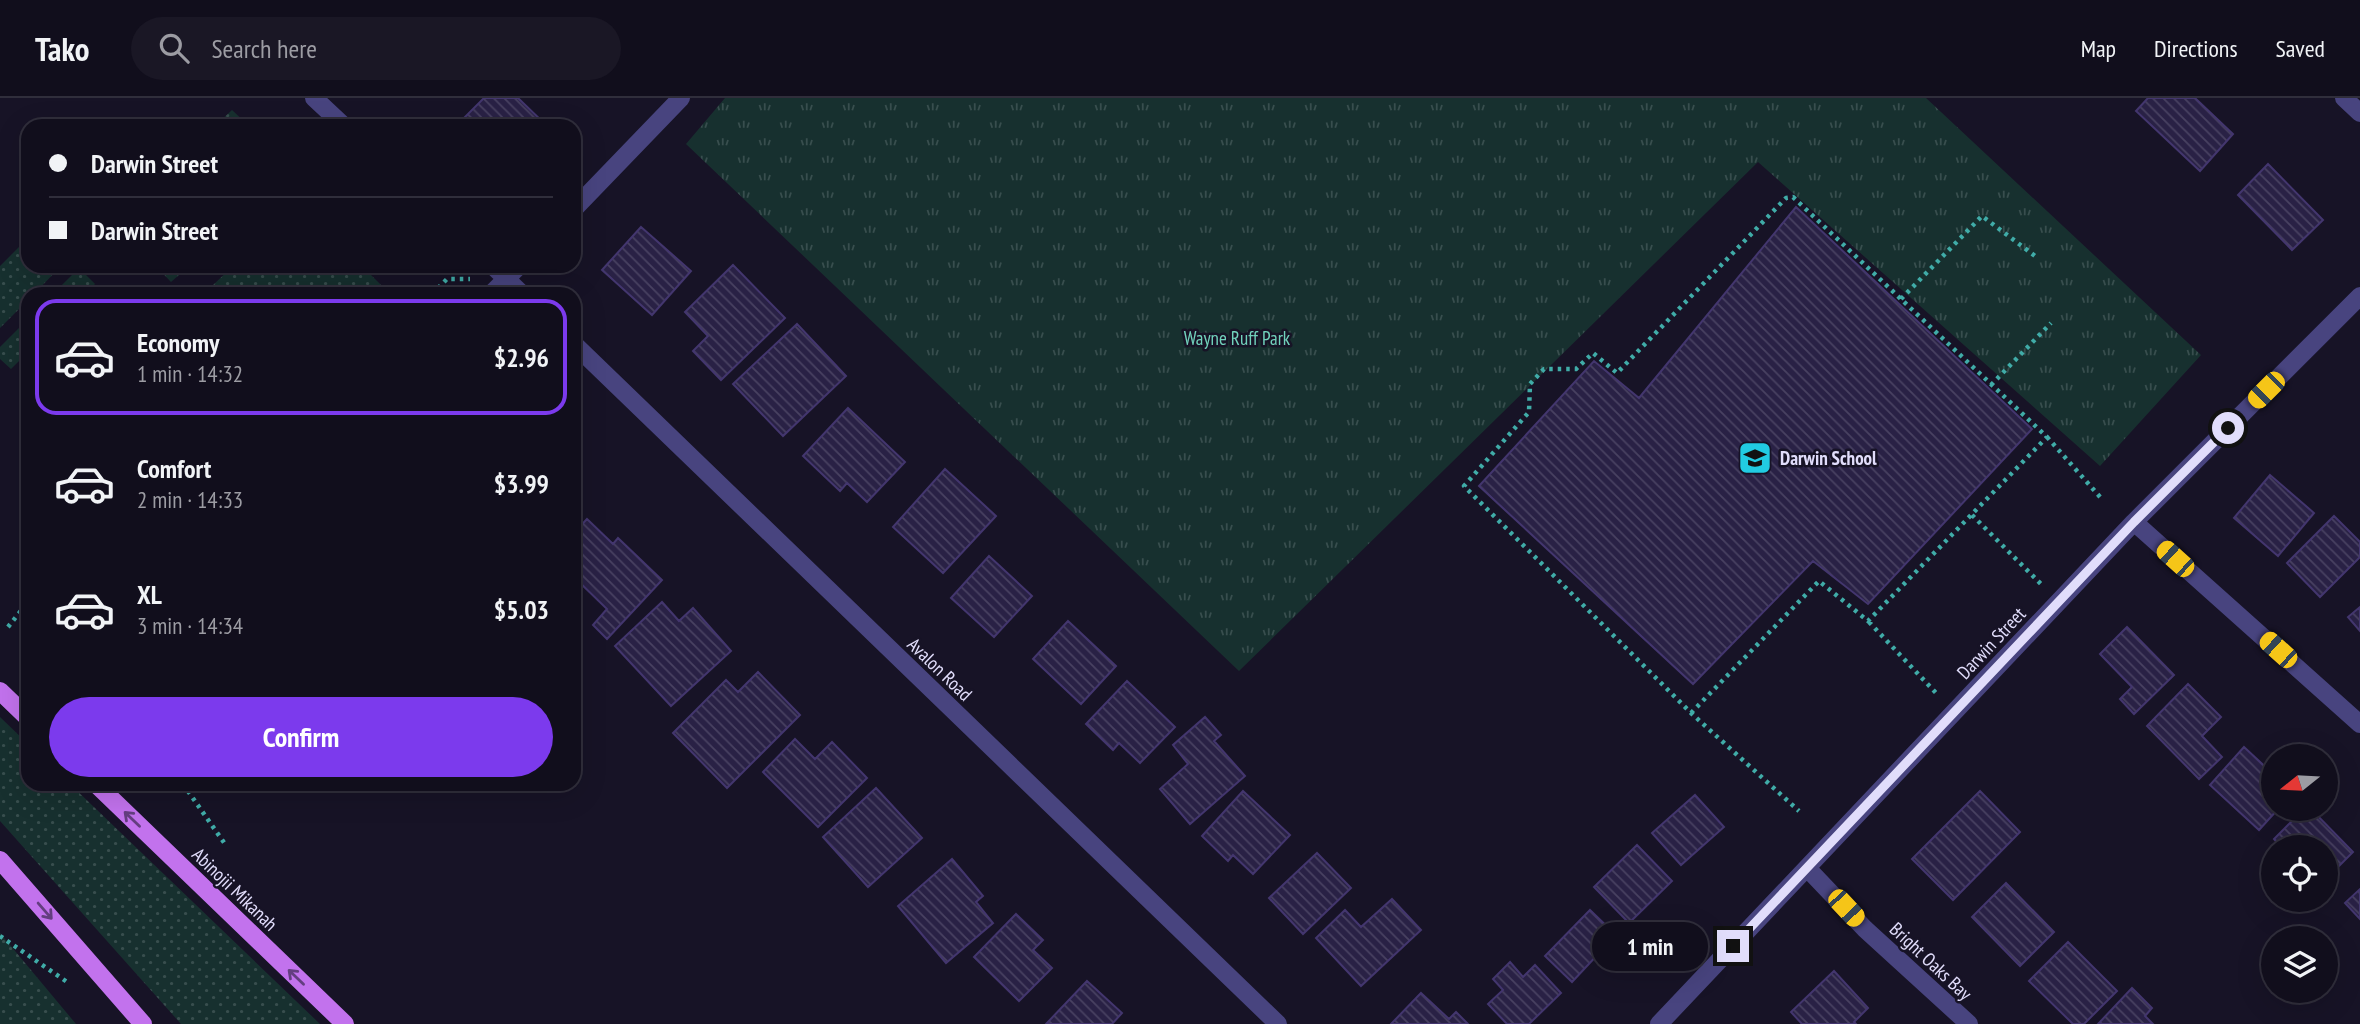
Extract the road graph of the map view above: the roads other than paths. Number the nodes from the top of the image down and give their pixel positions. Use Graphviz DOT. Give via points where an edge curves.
graph roads {
  1 [pos="314,98"];
  2 [pos="681,98"];
  3 [pos="2344,98"];
  4 [pos="2360,113"];
  5 [pos="336,119"];
  6 [pos="581,202"];
  7 [pos="512,273"];
  8 [pos="498,287"];
  9 [pos="2360,296"];
  10 [pos="581,351"];
  11 [pos="2134,522"];
  12 [pos="0,691"];
  13 [pos="21,711"];
  14 [pos="2360,724"];
  15 [pos="103,791"];
  16 [pos="0,860"];
  17 [pos="1807,868"];
  18 [pos="142,1024"];
  19 [pos="345,1024"];
  20 [pos="1278,1024"];
  21 [pos="1659,1024"];
  22 [pos="1969,1024"];
  1 -- 5 [label="street"];
  2 -- 6 [label="street"];
  3 -- 4 [label="street"];
  7 -- 8 [label="street"];
  9 -- 11 [label="street, Darwin Street"];
  10 -- 20 [label="street, Avalon Road"];
  11 -- 14 [label="street"];
  11 -- 17 [label="street, Darwin Street"];
  12 -- 13 [label="main road"];
  19 -- 15 [label="main road, Abinojii Mikanah, one-way"];
  16 -- 18 [label="main road, one-way"];
  17 -- 21 [label="street, Darwin Street"];
  17 -- 22 [label="street, Bright Oaks Bay" via="1865,929"];
}
